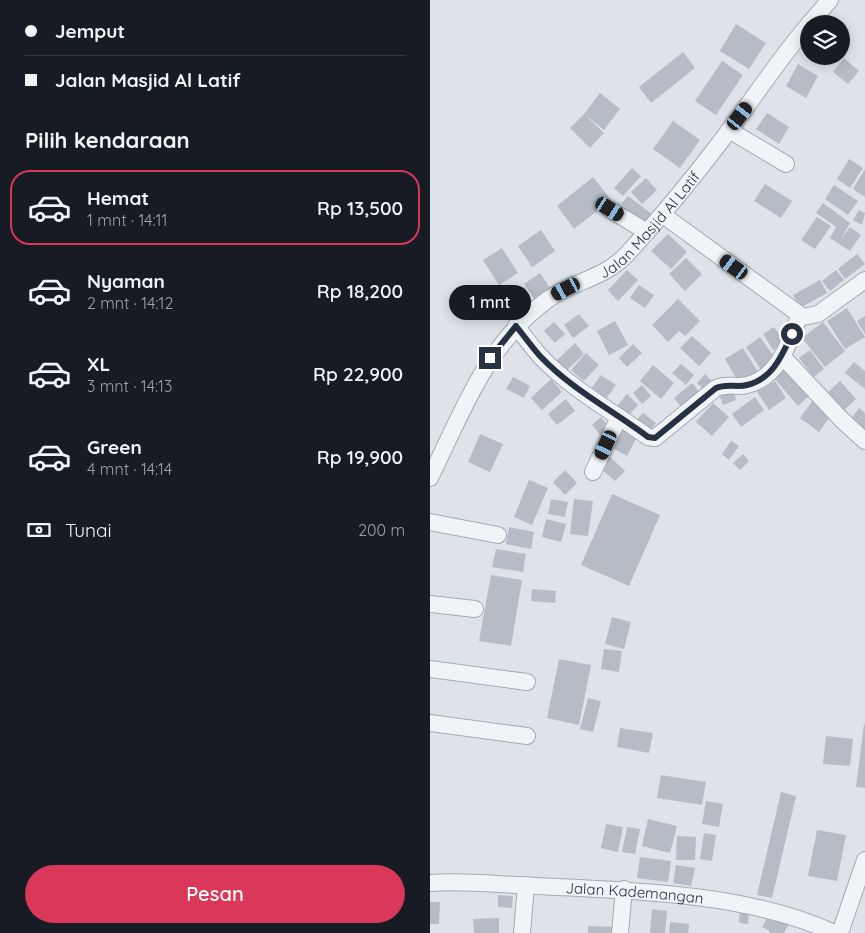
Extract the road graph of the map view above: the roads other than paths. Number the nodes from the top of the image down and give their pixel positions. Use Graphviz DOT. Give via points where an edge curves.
graph roads {
  1 [pos="830,0"];
  2 [pos="817,15"];
  3 [pos="800,36"];
  4 [pos="729,130"];
  5 [pos="786,164"];
  6 [pos="610,209"];
  7 [pos="663,215"];
  8 [pos="647,232"];
  9 [pos="865,280"];
  10 [pos="799,316"];
  11 [pos="516,326"];
  12 [pos="782,356"];
  13 [pos="619,417"];
  14 [pos="865,441"];
  15 [pos="593,472"];
  16 [pos="430,478"];
  17 [pos="430,522"];
  18 [pos="498,535"];
  19 [pos="430,604"];
  20 [pos="475,609"];
  21 [pos="430,670"];
  22 [pos="527,682"];
  23 [pos="430,723"];
  24 [pos="527,736"];
  25 [pos="865,860"];
  26 [pos="430,883"];
  27 [pos="526,886"];
  28 [pos="624,890"];
  29 [pos="522,933"];
  30 [pos="620,933"];
  31 [pos="834,933"];
  32 [pos="840,933"];
  1 -- 2 [label="street, Jalan Masjid Al Latif"];
  3 -- 4 [label="street, Jalan Masjid Al Latif"];
  4 -- 5 [label="street"];
  4 -- 7 [label="street, Jalan Masjid Al Latif"];
  6 -- 8 [label="street"];
  7 -- 8 [label="street, Jalan Masjid Al Latif"];
  7 -- 10 [label="street"];
  8 -- 11 [label="street, Jalan Masjid Al Latif" via="609,271 556,294"];
  9 -- 10 [label="street" via="818,314 807,318"];
  10 -- 12 [label="street"];
  11 -- 13 [label="street" via="550,365"];
  11 -- 16 [label="street, Jalan Masjid Al Latif" via="484,367"];
  12 -- 13 [label="street" via="770,372 749,385 724,384 716,388 655,438 648,437"];
  12 -- 14 [label="street"];
  13 -- 15 [label="street"];
  17 -- 18 [label="street"];
  19 -- 20 [label="street"];
  21 -- 22 [label="street"];
  23 -- 24 [label="street"];
  25 -- 32 [label="street"];
  26 -- 27 [label="street, Jalan Kademangan"];
  27 -- 28 [label="street, Jalan Kademangan"];
  27 -- 29 [label="street"];
  28 -- 30 [label="street"];
  28 -- 31 [label="street, Jalan Kademangan" via="740,905 802,920"];
}
